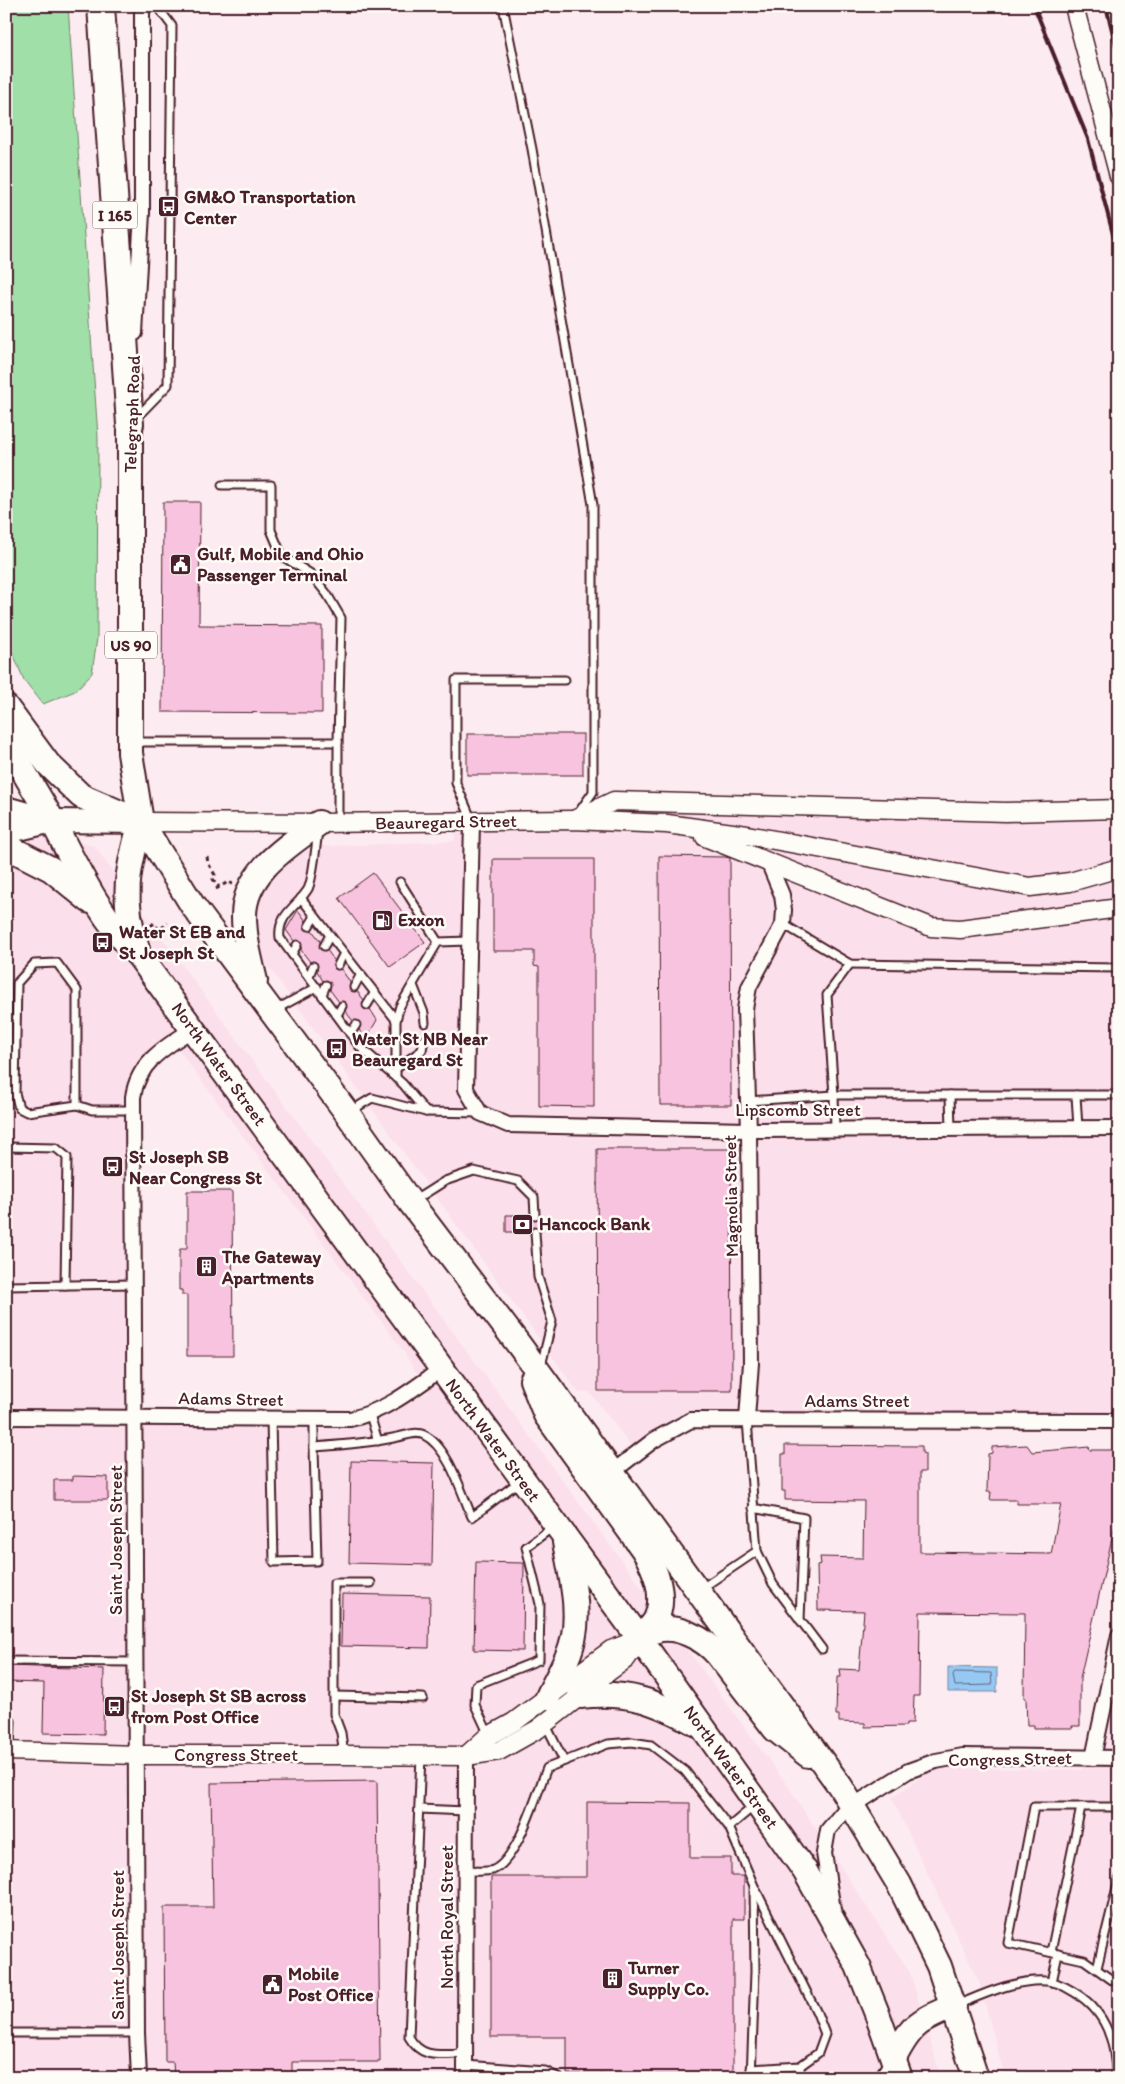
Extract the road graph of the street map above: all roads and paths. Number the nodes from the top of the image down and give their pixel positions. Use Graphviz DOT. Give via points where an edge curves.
graph roads {
  1 [pos="101,6"];
  2 [pos="142,6"];
  3 [pos="157,6"];
  4 [pos="503,6"];
  5 [pos="1074,6"];
  6 [pos="1119,176"];
  7 [pos="130,424"];
  8 [pos="222,485"];
  9 [pos="565,680"];
  10 [pos="6,707"];
  11 [pos="6,738"];
  12 [pos="130,742"];
  13 [pos="338,742"];
  14 [pos="6,808"];
  15 [pos="1119,809"];
  16 [pos="573,820"];
  17 [pos="52,821"];
  18 [pos="141,822"];
  19 [pos="472,822"];
  20 [pos="329,823"];
  21 [pos="667,824"];
  22 [pos="6,832"];
  23 [pos="6,846"];
  24 [pos="207,857"];
  25 [pos="769,864"];
  26 [pos="1119,868"];
  27 [pos="400,882"];
  28 [pos="237,886"];
  29 [pos="301,898"];
  30 [pos="1119,908"];
  31 [pos="315,916"];
  32 [pos="109,920"];
  33 [pos="168,923"];
  34 [pos="783,924"];
  35 [pos="309,926"];
  36 [pos="148,928"];
  37 [pos="330,935"];
  38 [pos="469,941"];
  39 [pos="438,942"];
  40 [pos="297,945"];
  41 [pos="324,946"];
  42 [pos="344,953"];
  43 [pos="292,954"];
  44 [pos="139,956"];
  45 [pos="850,964"];
  46 [pos="338,965"];
  47 [pos="313,966"];
  48 [pos="1119,968"];
  49 [pos="361,974"];
  50 [pos="308,976"];
  51 [pos="326,984"];
  52 [pos="413,985"];
  53 [pos="317,987"];
  54 [pos="256,988"];
  55 [pos="354,988"];
  56 [pos="374,992"];
  57 [pos="322,995"];
  58 [pos="367,1005"];
  59 [pos="342,1006"];
  60 [pos="272,1012"];
  61 [pos="337,1016"];
  62 [pos="396,1020"];
  63 [pos="425,1023"];
  64 [pos="356,1025"];
  65 [pos="193,1029"];
  66 [pos="350,1034"];
  67 [pos="424,1040"];
  68 [pos="396,1068"];
  69 [pos="396,1078"];
  70 [pos="834,1095"];
  71 [pos="950,1095"];
  72 [pos="1076,1095"];
  73 [pos="1119,1095"];
  74 [pos="748,1101"];
  75 [pos="77,1104"];
  76 [pos="133,1110"];
  77 [pos="426,1112"];
  78 [pos="347,1113"];
  79 [pos="480,1113"];
  80 [pos="1078,1128"];
  81 [pos="1119,1128"];
  82 [pos="835,1129"];
  83 [pos="951,1129"];
  84 [pos="749,1130"];
  85 [pos="6,1148"];
  86 [pos="411,1203"];
  87 [pos="535,1215"];
  88 [pos="535,1232"];
  89 [pos="134,1284"];
  90 [pos="64,1285"];
  91 [pos="6,1286"];
  92 [pos="519,1346"];
  93 [pos="441,1369"];
  94 [pos="539,1376"];
  95 [pos="370,1415"];
  96 [pos="6,1417"];
  97 [pos="134,1417"];
  98 [pos="271,1418"];
  99 [pos="314,1419"];
  100 [pos="747,1420"];
  101 [pos="1119,1421"];
  102 [pos="378,1441"];
  103 [pos="314,1447"];
  104 [pos="611,1473"];
  105 [pos="522,1480"];
  106 [pos="753,1508"];
  107 [pos="560,1530"];
  108 [pos="757,1551"];
  109 [pos="371,1583"];
  110 [pos="697,1591"];
  111 [pos="800,1620"];
  112 [pos="1119,1635"];
  113 [pos="640,1639"];
  114 [pos="822,1649"];
  115 [pos="6,1661"];
  116 [pos="136,1662"];
  117 [pos="334,1696"];
  118 [pos="580,1696"];
  119 [pos="548,1697"];
  120 [pos="423,1698"];
  121 [pos="6,1715"];
  122 [pos="545,1723"];
  123 [pos="702,1727"];
  124 [pos="489,1736"];
  125 [pos="8,1751"];
  126 [pos="137,1755"];
  127 [pos="344,1755"];
  128 [pos="421,1755"];
  129 [pos="466,1756"];
  130 [pos="1093,1758"];
  131 [pos="1119,1758"];
  132 [pos="564,1761"];
  133 [pos="832,1775"];
  134 [pos="758,1803"];
  135 [pos="854,1806"];
  136 [pos="1119,1806"];
  137 [pos="1081,1807"];
  138 [pos="419,1809"];
  139 [pos="466,1811"];
  140 [pos="729,1827"];
  141 [pos="466,1871"];
  142 [pos="1119,1879"];
  143 [pos="754,1886"];
  144 [pos="836,1923"];
  145 [pos="1054,1953"];
  146 [pos="1097,1968"];
  147 [pos="1052,1982"];
  148 [pos="1119,1982"];
  149 [pos="954,2006"];
  150 [pos="7,2033"];
  151 [pos="137,2033"];
  152 [pos="1116,2046"];
  153 [pos="465,2066"];
  154 [pos="800,2066"];
  155 [pos="751,2069"];
  156 [pos="892,2071"];
  157 [pos="140,2078"];
  158 [pos="559,2078"];
  159 [pos="751,2078"];
  160 [pos="800,2078"];
  161 [pos="976,2078"];
  162 [pos="1116,2078"];
  1 -- 7 [label="highway, I 165"];
  2 -- 7 [label="street, Telegraph Road" via="142,213"];
  3 -- 7 [label="lane" via="172,26 168,385"];
  4 -- 16 [label="lane" via="532,150 593,505 593,792"];
  5 -- 6 [label="street"];
  7 -- 12 [label="highway, Telegraph Road / US 90"];
  8 -- 13 [label="lane" via="271,485 271,530 282,556 311,574 341,618"];
  9 -- 19 [label="lane" via="456,680 456,783"];
  10 -- 18 [label="highway" via="48,764 81,796"];
  11 -- 17 [label="highway, North Water Street"];
  12 -- 13 [label="lane"];
  12 -- 18 [label="highway, Telegraph Road / US 90"];
  13 -- 20 [label="lane"];
  14 -- 17 [label="main road, Beauregard Street"];
  15 -- 16 [label="street" via="1006,812 614,801"];
  16 -- 19 [label="street, Beauregard Street"];
  16 -- 21 [label="street, Beauregard Street"];
  17 -- 18 [label="main road, Beauregard Street"];
  17 -- 22 [label="main road, Beauregard Street"];
  17 -- 32 [label="highway, North Water Street"];
  18 -- 20 [label="street, Beauregard Street"];
  18 -- 44 [label="highway" via="126,882 129,919"];
  18 -- 54 [label="highway" via="188,899"];
  19 -- 20 [label="street, Beauregard Street"];
  19 -- 38 [label="street"];
  20 -- 29 [label="lane" via="309,888"];
  20 -- 54 [label="highway" via="284,849 259,872 246,899 244,930"];
  21 -- 25 [label="street"];
  21 -- 26 [label="street, Beauregard Street" via="746,835 1030,888 1070,882"];
  23 -- 32 [label="highway" via="50,870 81,892"];
  24 -- 28 [label="path" via="216,875 217,888 228,882"];
  25 -- 30 [label="street" via="931,927 960,929"];
  25 -- 34 [label="street" via="782,895"];
  27 -- 39 [label="lane"];
  29 -- 31 [label="lane"];
  29 -- 43 [label="lane" via="279,928 280,938"];
  31 -- 35 [label="lane"];
  31 -- 37 [label="lane"];
  32 -- 44 [label="highway, North Water Street"];
  33 -- 36 [label="path" via="159,930 154,923"];
  34 -- 45 [label="lane"];
  34 -- 74 [label="street, Magnolia Street" via="754,976 746,1000"];
  37 -- 41 [label="lane"];
  37 -- 42 [label="lane"];
  38 -- 39 [label="lane"];
  38 -- 79 [label="street" via="466,1089"];
  39 -- 52 [label="lane"];
  40 -- 43 [label="lane"];
  42 -- 46 [label="lane"];
  42 -- 49 [label="lane"];
  43 -- 50 [label="lane"];
  44 -- 65 [label="highway, North Water Street"];
  45 -- 48 [label="lane"];
  45 -- 70 [label="lane" via="827,995"];
  47 -- 50 [label="lane"];
  49 -- 55 [label="lane"];
  49 -- 56 [label="lane"];
  50 -- 53 [label="lane"];
  51 -- 57 [label="lane"];
  52 -- 62 [label="lane" via="400,1006"];
  52 -- 63 [label="lane"];
  53 -- 57 [label="lane"];
  53 -- 60 [label="lane"];
  54 -- 60 [label="highway"];
  56 -- 58 [label="lane"];
  56 -- 62 [label="lane"];
  57 -- 61 [label="lane"];
  59 -- 61 [label="lane"];
  60 -- 78 [label="highway"];
  61 -- 66 [label="lane"];
  62 -- 68 [label="lane"];
  64 -- 66 [label="lane"];
  65 -- 76 [label="street, Saint Joseph Street" via="147,1062 135,1083"];
  65 -- 93 [label="highway, North Water Street"];
  66 -- 69 [label="lane"];
  67 -- 68 [label="lane" via="422,1050"];
  68 -- 69 [label="lane"];
  69 -- 77 [label="lane"];
  70 -- 71 [label="lane"];
  70 -- 74 [label="lane"];
  70 -- 82 [label="lane"];
  71 -- 72 [label="lane"];
  71 -- 83 [label="lane"];
  72 -- 73 [label="lane"];
  72 -- 80 [label="lane"];
  74 -- 84 [label="street, Magnolia Street"];
  75 -- 75 [label="lane" via="77,990 57,963 34,964 17,983 15,1093 18,1108 27,1112"];
  75 -- 76 [label="lane" via="92,1110"];
  76 -- 89 [label="street, Saint Joseph Street"];
  77 -- 78 [label="lane" via="372,1098"];
  77 -- 79 [label="lane"];
  78 -- 86 [label="highway"];
  79 -- 84 [label="street, Lipscomb Street" via="508,1126"];
  80 -- 81 [label="street, Lipscomb Street"];
  80 -- 83 [label="street, Lipscomb Street"];
  82 -- 83 [label="street, Lipscomb Street"];
  82 -- 84 [label="street, Lipscomb Street"];
  84 -- 100 [label="street, Magnolia Street" via="751,1363"];
  85 -- 90 [label="lane" via="56,1148 67,1157"];
  86 -- 87 [label="lane" via="445,1181 474,1171 518,1181 534,1197"];
  86 -- 92 [label="highway"];
  88 -- 94 [label="lane" via="538,1277 552,1321"];
  89 -- 90 [label="lane"];
  89 -- 97 [label="street, Saint Joseph Street"];
  90 -- 91 [label="lane"];
  92 -- 94 [label="highway"];
  92 -- 113 [label="highway" via="546,1415 653,1566 659,1586 658,1610 654,1622"];
  93 -- 95 [label="street, Adams Street"];
  93 -- 105 [label="highway, North Water Street"];
  94 -- 104 [label="highway"];
  95 -- 99 [label="street, Adams Street" via="350,1419"];
  95 -- 102 [label="lane"];
  96 -- 97 [label="street, Adams Street"];
  97 -- 98 [label="street, Adams Street"];
  97 -- 116 [label="street, Saint Joseph Street"];
  98 -- 99 [label="street, Adams Street"];
  98 -- 103 [label="lane" via="274,1562 317,1561"];
  99 -- 103 [label="lane"];
  100 -- 101 [label="street, Adams Street"];
  100 -- 104 [label="street, Adams Street" via="691,1420 654,1440"];
  100 -- 106 [label="lane"];
  102 -- 103 [label="lane"];
  102 -- 105 [label="lane" via="417,1432 426,1436 455,1472 472,1517"];
  104 -- 110 [label="highway"];
  105 -- 107 [label="highway, North Water Street"];
  106 -- 108 [label="lane"];
  106 -- 111 [label="lane" via="804,1518"];
  107 -- 113 [label="highway, North Water Street"];
  107 -- 119 [label="highway" via="572,1579 575,1630 571,1648"];
  107 -- 124 [label="lane" via="526,1547 540,1604 539,1660 476,1685 475,1705"];
  108 -- 110 [label="lane"];
  108 -- 111 [label="lane" via="772,1584"];
  109 -- 117 [label="lane" via="334,1583"];
  110 -- 133 [label="highway"];
  111 -- 114 [label="lane"];
  112 -- 130 [label="street"];
  113 -- 118 [label="street, Congress Street" via="626,1659"];
  113 -- 119 [label="street" via="611,1650"];
  113 -- 123 [label="highway, North Water Street"];
  113 -- 133 [label="highway" via="655,1631 673,1630 707,1644 775,1729"];
  115 -- 116 [label="lane"];
  116 -- 126 [label="street, Saint Joseph Street"];
  117 -- 120 [label="lane"];
  117 -- 127 [label="lane" via="334,1714"];
  118 -- 122 [label="street, Congress Street"];
  118 -- 123 [label="highway" via="637,1697 664,1706"];
  119 -- 124 [label="street"];
  121 -- 125 [label="lane" via="10,1721"];
  122 -- 129 [label="street, Congress Street" via="498,1751"];
  122 -- 132 [label="lane"];
  123 -- 134 [label="highway, North Water Street"];
  124 -- 129 [label="street"];
  125 -- 126 [label="street, Congress Street"];
  126 -- 127 [label="street, Congress Street"];
  126 -- 151 [label="street, Saint Joseph Street"];
  127 -- 128 [label="street, Congress Street"];
  128 -- 129 [label="street, Congress Street"];
  128 -- 138 [label="lane"];
  129 -- 139 [label="street, North Royal Street"];
  130 -- 131 [label="street, Congress Street"];
  130 -- 135 [label="street, Congress Street" via="963,1756 936,1761 908,1772"];
  132 -- 140 [label="lane" via="608,1744 632,1742 651,1745 685,1771"];
  132 -- 141 [label="lane" via="547,1768 516,1844 505,1861 493,1870"];
  133 -- 135 [label="highway"];
  134 -- 140 [label="lane"];
  134 -- 144 [label="highway, North Water Street"];
  135 -- 144 [label="street, Congress Street" via="835,1819 828,1830 825,1845 825,1864"];
  135 -- 149 [label="highway" via="899,1884 939,1966"];
  136 -- 137 [label="lane"];
  137 -- 145 [label="lane"];
  137 -- 145 [label="lane" via="1034,1807 1008,1943"];
  138 -- 139 [label="lane"];
  138 -- 153 [label="lane" via="409,2037 424,2054"];
  139 -- 141 [label="street, North Royal Street"];
  140 -- 143 [label="lane"];
  141 -- 153 [label="street, North Royal Street"];
  142 -- 146 [label="lane"];
  143 -- 154 [label="lane" via="825,2034 818,2053"];
  143 -- 155 [label="lane"];
  144 -- 156 [label="highway, North Water Street" via="858,1966"];
  145 -- 146 [label="lane" via="1084,1960"];
  145 -- 147 [label="lane"];
  146 -- 148 [label="lane"];
  147 -- 149 [label="lane" via="1022,1982"];
  147 -- 152 [label="lane" via="1090,2002"];
  149 -- 156 [label="highway" via="918,2022 909,2031"];
  149 -- 161 [label="highway"];
  150 -- 151 [label="lane"];
  151 -- 157 [label="street, Saint Joseph Street"];
  152 -- 162 [label="lane"];
  153 -- 158 [label="lane" via="545,2071"];
  154 -- 155 [label="lane"];
  154 -- 160 [label="lane"];
  155 -- 159 [label="lane"];
}
